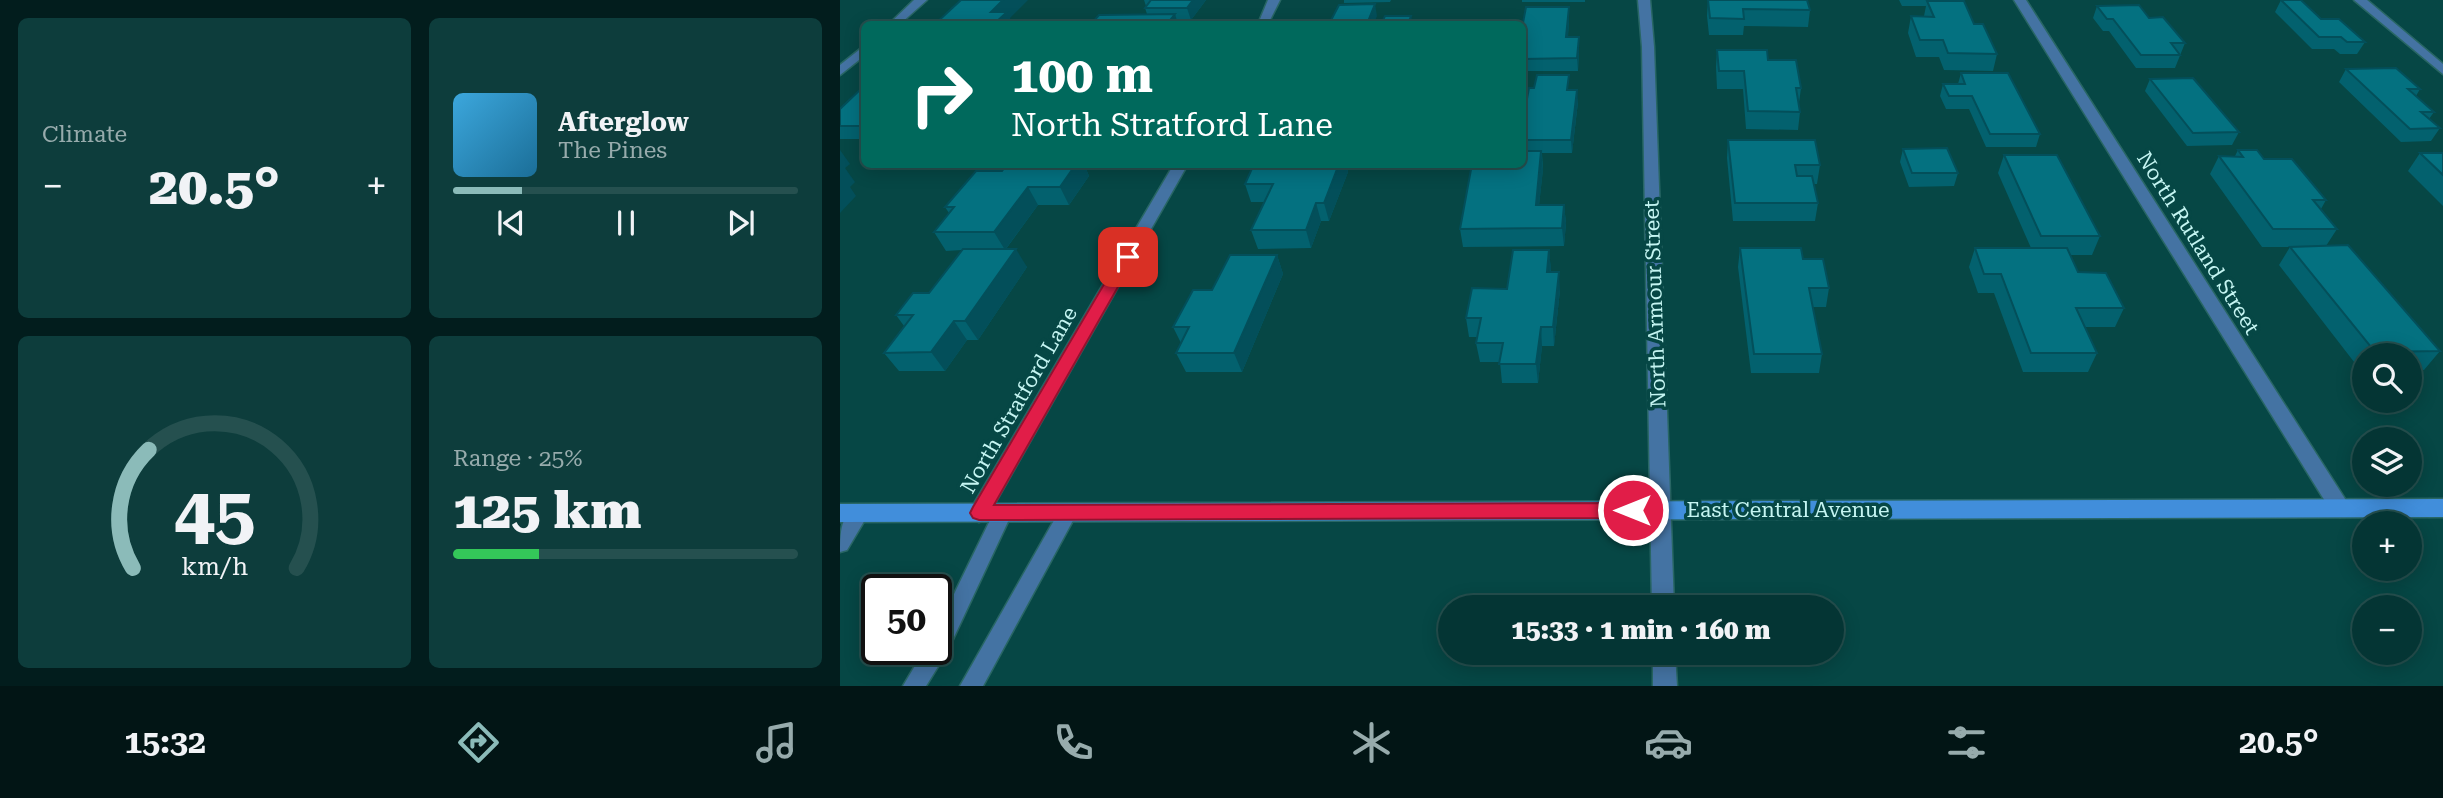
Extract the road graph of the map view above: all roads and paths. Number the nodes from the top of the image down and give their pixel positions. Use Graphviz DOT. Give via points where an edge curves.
graph roads {
  1 [pos="921,0"];
  2 [pos="1274,0"];
  3 [pos="1644,0"];
  4 [pos="2020,0"];
  5 [pos="2360,0"];
  6 [pos="897,21"];
  7 [pos="1264,21"];
  8 [pos="861,53"];
  9 [pos="2443,70"];
  10 [pos="840,71"];
  11 [pos="1179,168"];
  12 [pos="2340,508"];
  13 [pos="2443,508"];
  14 [pos="1660,510"];
  15 [pos="850,513"];
  16 [pos="979,513"];
  17 [pos="1003,513"];
  18 [pos="1068,513"];
  19 [pos="840,544"];
  20 [pos="1663,595"];
  21 [pos="1664,665"];
  22 [pos="914,686"];
  23 [pos="971,686"];
  24 [pos="1665,686"];
  1 -- 6 [label="street"];
  2 -- 7 [label="street"];
  3 -- 14 [label="street, North Armour Street"];
  4 -- 12 [label="street, North Rutland Street"];
  5 -- 9 [label="street"];
  8 -- 10 [label="street"];
  11 -- 16 [label="street, North Stratford Lane"];
  12 -- 13 [label="main road, East Central Avenue"];
  12 -- 14 [label="main road, East Central Avenue"];
  14 -- 18 [label="main road, East Central Avenue"];
  14 -- 20 [label="street, North Armour Street"];
  15 -- 16 [label="main road, East Central Avenue"];
  15 -- 19 [label="lane"];
  16 -- 17 [label="main road, East Central Avenue"];
  17 -- 18 [label="main road, East Central Avenue"];
  17 -- 22 [label="lane" via="940,645"];
  18 -- 23 [label="lane"];
  21 -- 24 [label="street"];
}
